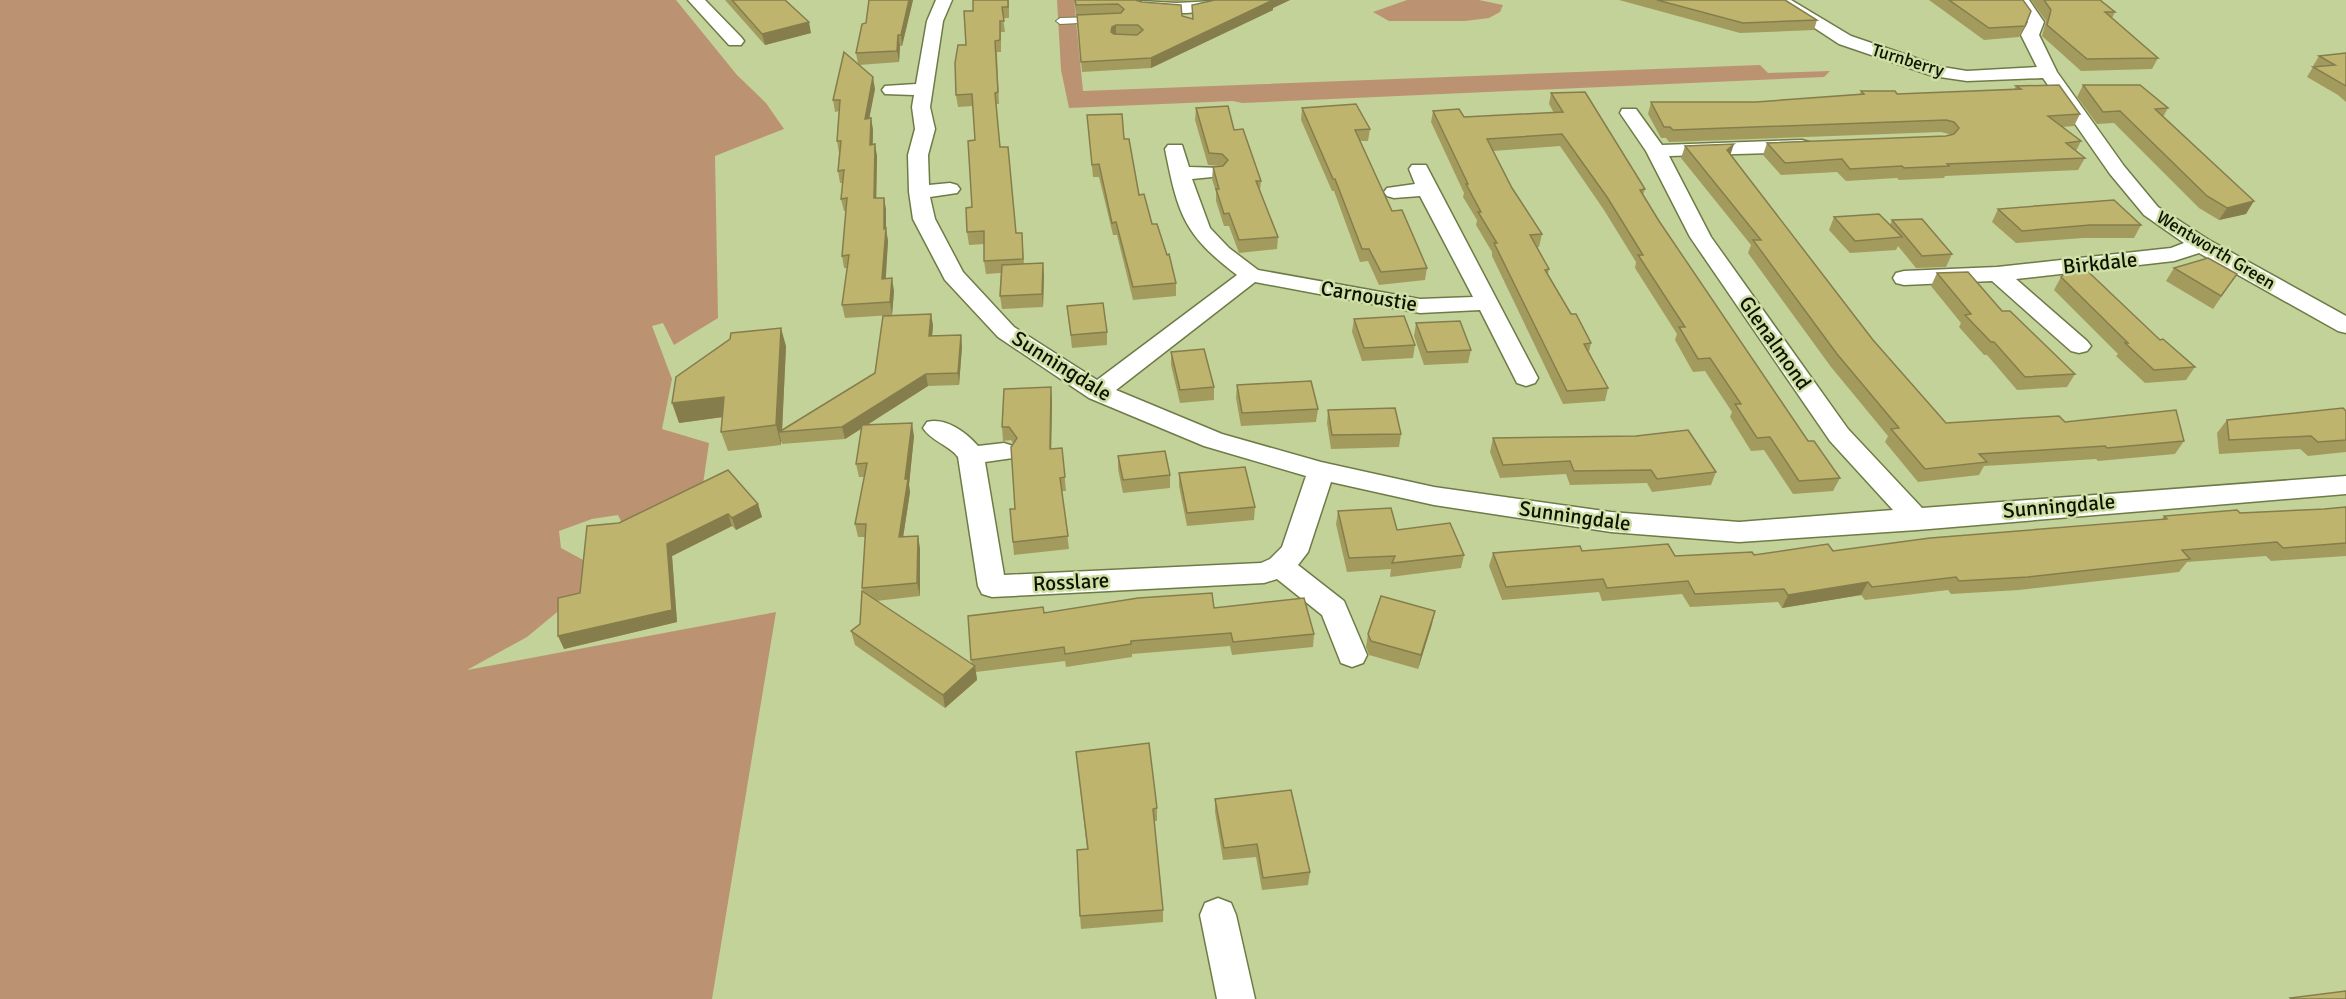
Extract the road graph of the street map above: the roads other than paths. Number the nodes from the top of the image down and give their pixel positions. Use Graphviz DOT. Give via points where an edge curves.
graph roads {
  1 [pos="696,0"];
  2 [pos="944,0"];
  3 [pos="1129,0"];
  4 [pos="1225,0"];
  5 [pos="1780,0"];
  6 [pos="2021,0"];
  7 [pos="1107,20"];
  8 [pos="1060,21"];
  9 [pos="735,41"];
  10 [pos="2048,72"];
  11 [pos="891,90"];
  12 [pos="923,98"];
  13 [pos="1629,113"];
  14 [pos="1817,145"];
  15 [pos="1175,149"];
  16 [pos="1656,151"];
  17 [pos="1419,169"];
  18 [pos="1215,172"];
  19 [pos="1180,174"];
  20 [pos="950,189"];
  21 [pos="1427,189"];
  22 [pos="919,192"];
  23 [pos="1394,192"];
  24 [pos="2201,245"];
  25 [pos="1997,274"];
  26 [pos="1251,275"];
  27 [pos="1904,278"];
  28 [pos="1488,303"];
  29 [pos="2346,326"];
  30 [pos="2079,346"];
  31 [pos="1526,378"];
  32 [pos="1098,392"];
  33 [pos="936,428"];
  34 [pos="1004,452"];
  35 [pos="971,455"];
  36 [pos="1321,471"];
  37 [pos="2346,484"];
  38 [pos="1917,520"];
  39 [pos="1280,566"];
  40 [pos="1352,655"];
  41 [pos="1218,915"];
  42 [pos="1236,999"];
  1 -- 9 [label="street"];
  2 -- 12 [label="street, Sunningdale" via="935,21"];
  3 -- 4 [label="street" via="1186,11"];
  5 -- 10 [label="street, Turnberry" via="1845,40 1939,72 1967,76"];
  6 -- 10 [label="street, Wentworth Green" via="2036,22 2030,35"];
  7 -- 8 [label="lane"];
  10 -- 24 [label="street, Wentworth Green" via="2151,211"];
  11 -- 12 [label="street"];
  12 -- 22 [label="street, Sunningdale" via="925,129 918,154"];
  13 -- 16 [label="street, Glenalmond"];
  14 -- 16 [label="street"];
  15 -- 19 [label="street, Carnoustie"];
  16 -- 38 [label="street, Glenalmond" via="1701,237 1839,435"];
  17 -- 21 [label="street"];
  18 -- 19 [label="street"];
  19 -- 26 [label="street, Carnoustie" via="1198,226 1222,253"];
  20 -- 22 [label="street"];
  21 -- 23 [label="street"];
  21 -- 28 [label="street"];
  22 -- 32 [label="street, Sunningdale" via="924,219 960,285 1006,332"];
  24 -- 25 [label="street, Birkdale" via="2174,254"];
  24 -- 29 [label="street, Wentworth Green"];
  25 -- 27 [label="street, Birkdale"];
  25 -- 30 [label="street"];
  26 -- 28 [label="street, Carnoustie" via="1420,306"];
  26 -- 32 [label="street"];
  28 -- 31 [label="street"];
  32 -- 36 [label="street, Sunningdale" via="1213,440"];
  33 -- 35 [label="street" via="963,445"];
  34 -- 35 [label="street"];
  35 -- 39 [label="street, Rosslare" via="992,586 1264,573"];
  36 -- 38 [label="street, Sunningdale" via="1434,496 1611,522 1739,532"];
  36 -- 39 [label="street" via="1294,552"];
  37 -- 38 [label="street, Sunningdale"];
  39 -- 40 [label="street" via="1334,609"];
  41 -- 42 [label="street"];
}
